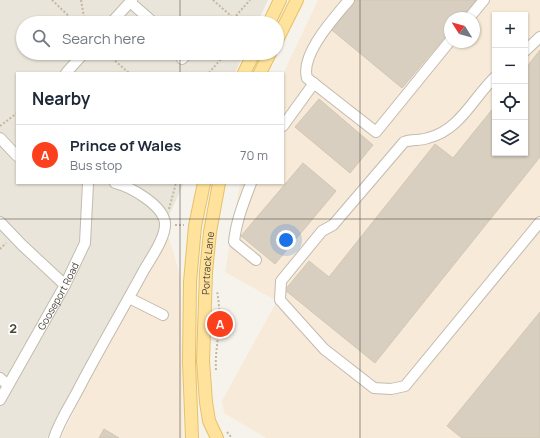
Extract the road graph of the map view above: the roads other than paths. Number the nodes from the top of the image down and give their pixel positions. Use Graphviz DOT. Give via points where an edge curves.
graph roads {
  1 [pos="280,0"];
  2 [pos="297,0"];
  3 [pos="349,0"];
  4 [pos="484,0"];
  5 [pos="131,1"];
  6 [pos="474,12"];
  7 [pos="117,16"];
  8 [pos="147,16"];
  9 [pos="272,16"];
  10 [pos="284,26"];
  11 [pos="540,38"];
  12 [pos="445,48"];
  13 [pos="528,48"];
  14 [pos="79,60"];
  15 [pos="250,60"];
  16 [pos="266,60"];
  17 [pos="70,72"];
  18 [pos="244,72"];
  19 [pos="260,72"];
  20 [pos="492,81"];
  21 [pos="314,82"];
  22 [pos="284,125"];
  23 [pos="0,138"];
  24 [pos="16,155"];
  25 [pos="88,184"];
  26 [pos="120,184"];
  27 [pos="204,184"];
  28 [pos="219,184"];
  29 [pos="251,184"];
  30 [pos="0,222"];
  31 [pos="540,222"];
  32 [pos="256,260"];
  33 [pos="65,285"];
  34 [pos="129,298"];
  35 [pos="163,315"];
  36 [pos="0,378"];
  37 [pos="8,385"];
  38 [pos="0,400"];
  39 [pos="222,436"];
  40 [pos="54,438"];
  41 [pos="192,438"];
  1 -- 9 [label="main road"];
  2 -- 10 [label="main road"];
  3 -- 21 [label="street" via="318,38 308,60 305,71 307,78"];
  4 -- 6 [label="street"];
  5 -- 7 [label="street"];
  5 -- 8 [label="street"];
  11 -- 13 [label="street"];
  12 -- 21 [label="street" via="376,132"];
  14 -- 17 [label="street"];
  15 -- 18 [label="main road"];
  16 -- 19 [label="main road"];
  20 -- 31 [label="street" via="456,123 428,138 404,142 334,225 322,231 281,281 280,300 324,349 374,388 391,389 405,386"];
  21 -- 22 [label="street"];
  23 -- 24 [label="street"];
  25 -- 33 [label="street, Gooseport Road" via="85,243"];
  26 -- 34 [label="street" via="156,206 165,223 163,235"];
  27 -- 41 [label="main road, Portrack Lane" via="195,226 190,282 189,362"];
  28 -- 39 [label="main road, Portrack Lane" via="206,272 203,361 209,421"];
  29 -- 32 [label="street" via="240,211 234,242"];
  30 -- 33 [label="street"];
  33 -- 37 [label="street, Gooseport Road"];
  34 -- 35 [label="street"];
  34 -- 40 [label="street"];
  36 -- 37 [label="street"];
  37 -- 38 [label="street, Gooseport Road"];
}
